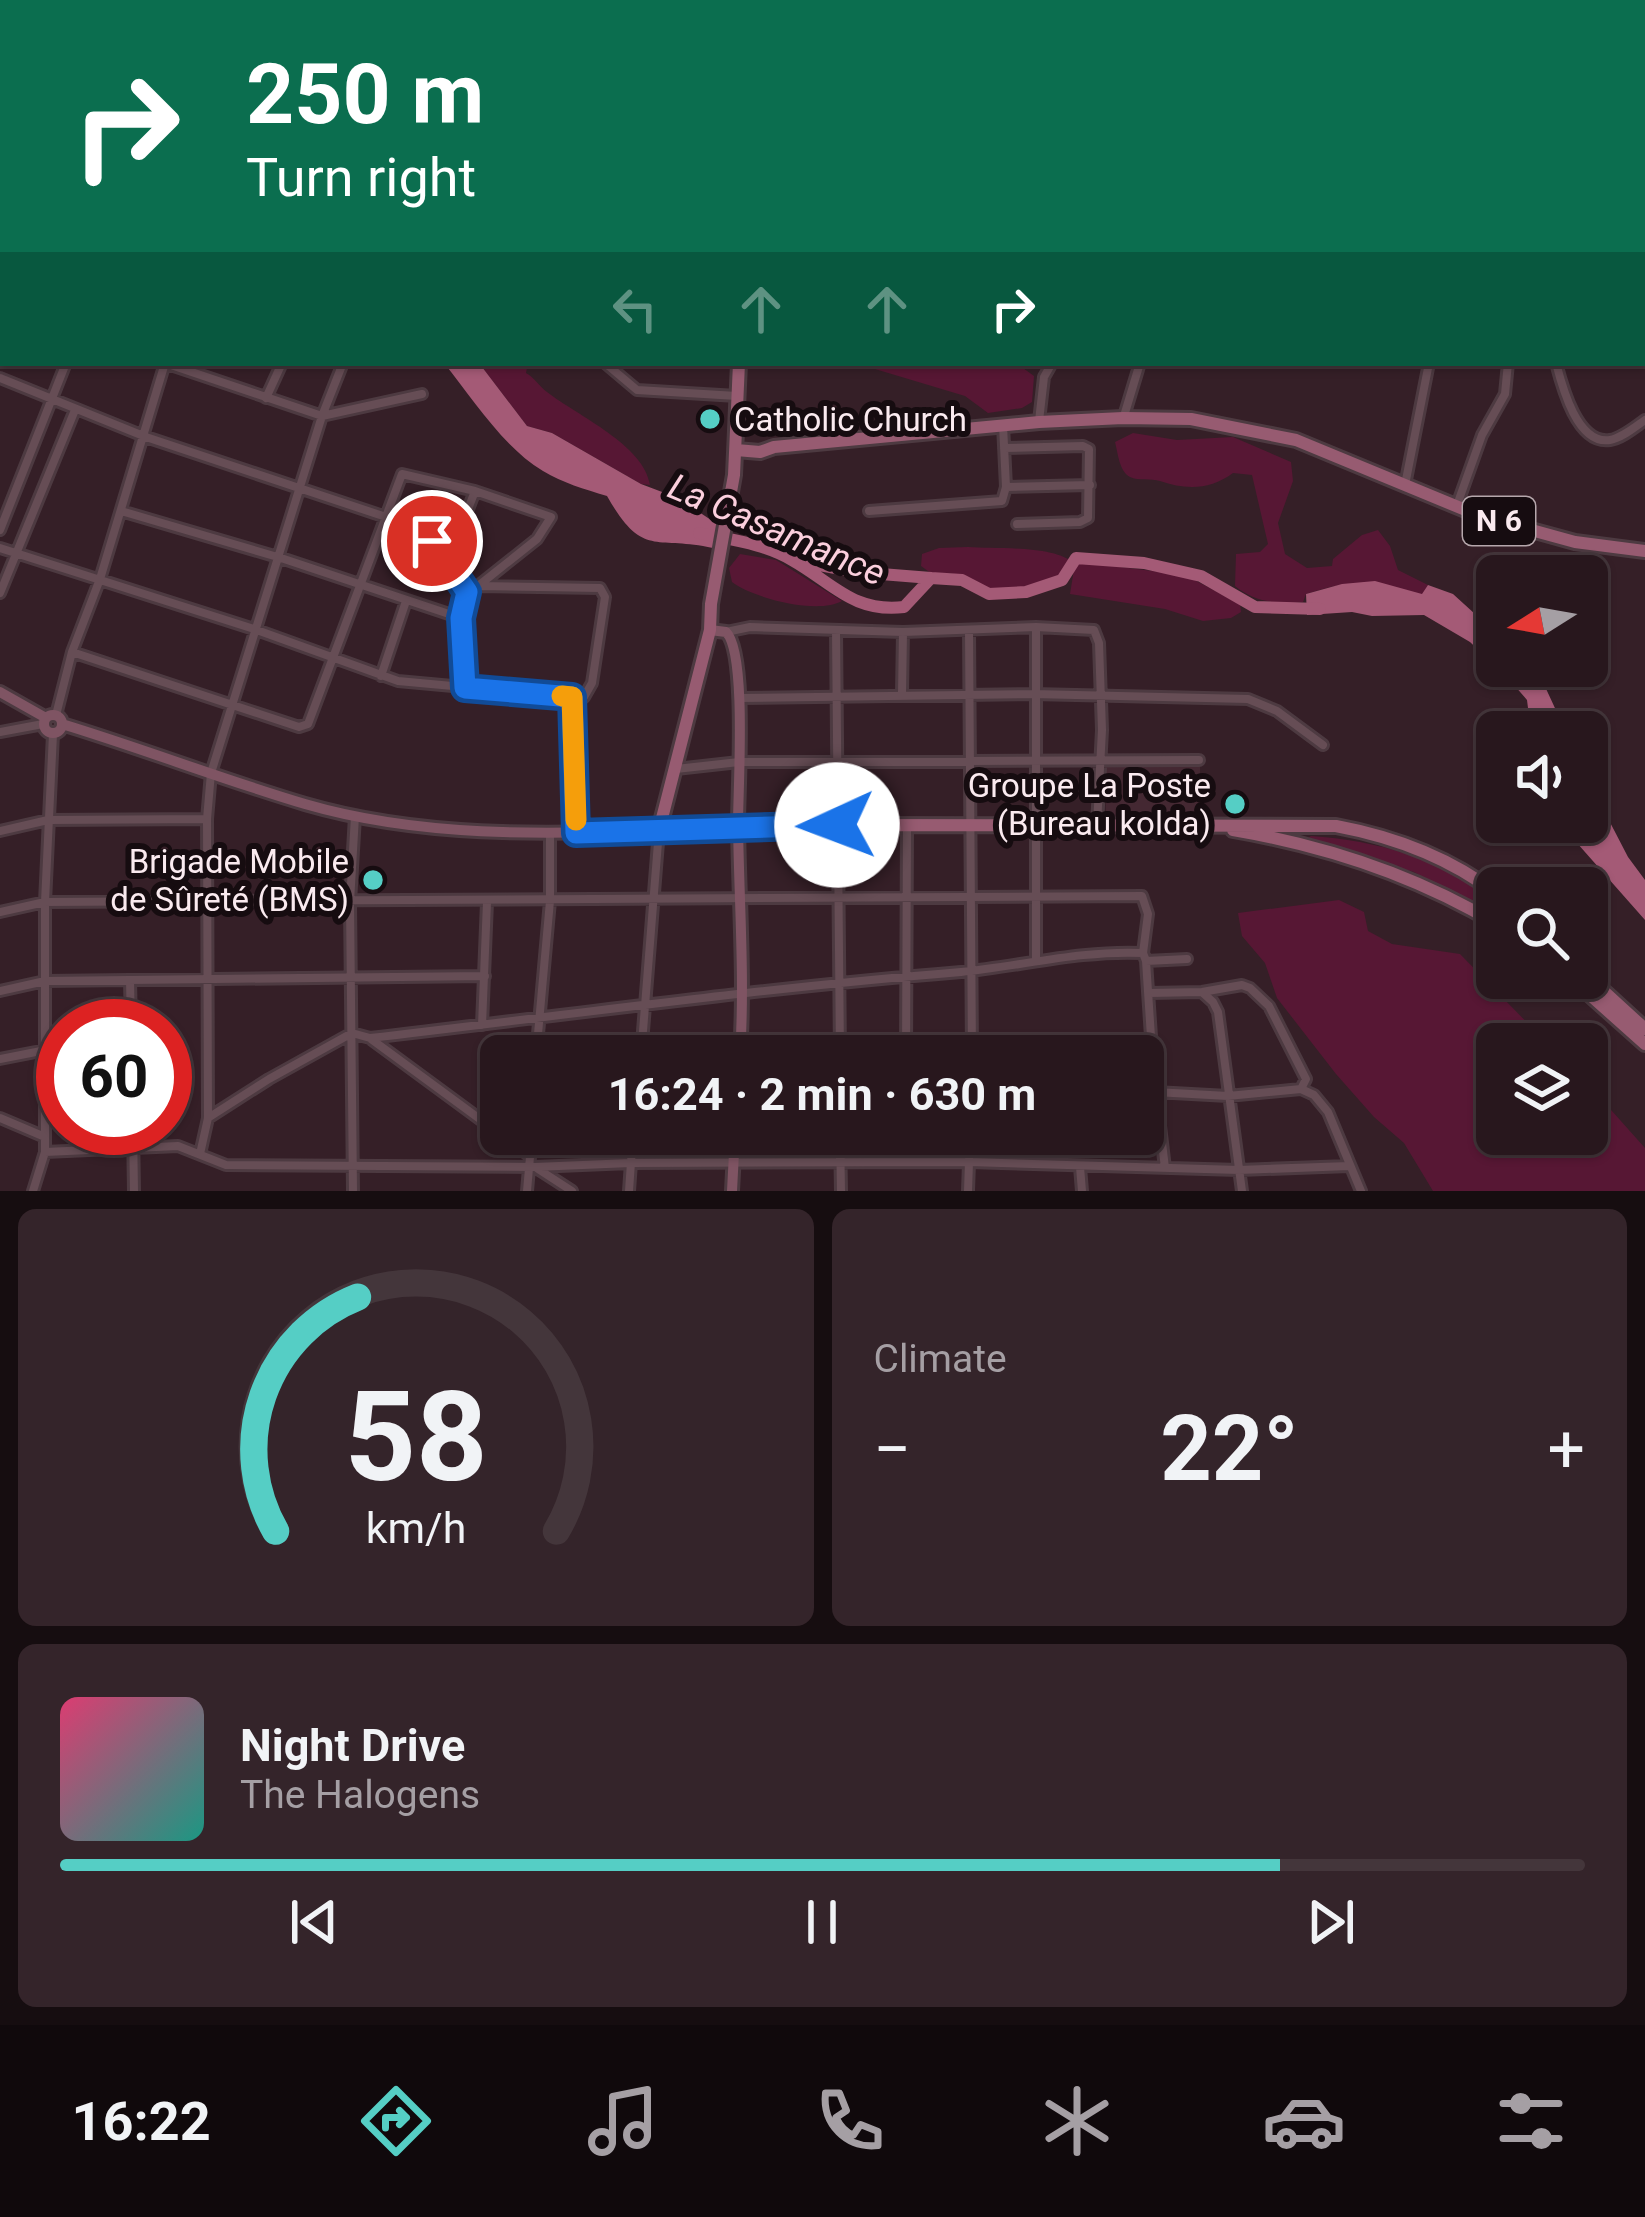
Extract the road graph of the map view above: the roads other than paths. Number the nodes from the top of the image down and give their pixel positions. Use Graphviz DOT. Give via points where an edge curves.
graph roads {
  1 [pos="65,366"];
  2 [pos="164,366"];
  3 [pos="174,366"];
  4 [pos="281,366"];
  5 [pos="342,366"];
  6 [pos="609,366"];
  7 [pos="739,366"];
  8 [pos="1050,366"];
  9 [pos="1139,366"];
  10 [pos="1428,366"];
  11 [pos="1508,366"];
  12 [pos="1557,366"];
  13 [pos="0,378"];
  14 [pos="422,394"];
  15 [pos="739,396"];
  16 [pos="266,398"];
  17 [pos="51,401"];
  18 [pos="74,410"];
  19 [pos="322,416"];
  20 [pos="1123,418"];
  21 [pos="1645,420"];
  22 [pos="1039,422"];
  23 [pos="1004,425"];
  24 [pos="146,437"];
  25 [pos="736,445"];
  26 [pos="1004,448"];
  27 [pos="767,449"];
  28 [pos="734,475"];
  29 [pos="1090,485"];
  30 [pos="1006,487"];
  31 [pos="1405,487"];
  32 [pos="302,489"];
  33 [pos="475,490"];
  34 [pos="1456,507"];
  35 [pos="121,511"];
  36 [pos="869,511"];
  37 [pos="385,514"];
  38 [pos="1017,524"];
  39 [pos="0,530"];
  40 [pos="0,548"];
  41 [pos="1645,551"];
  42 [pos="17,556"];
  43 [pos="281,558"];
  44 [pos="448,560"];
  45 [pos="100,579"];
  46 [pos="362,585"];
  47 [pos="478,586"];
  48 [pos="467,592"];
  49 [pos="0,593"];
  50 [pos="406,601"];
  51 [pos="461,618"];
  52 [pos="1036,627"];
  53 [pos="254,629"];
  54 [pos="710,630"];
  55 [pos="969,630"];
  56 [pos="836,631"];
  57 [pos="726,632"];
  58 [pos="903,632"];
  59 [pos="71,652"];
  60 [pos="333,657"];
  61 [pos="381,676"];
  62 [pos="465,688"];
  63 [pos="0,692"];
  64 [pos="902,694"];
  65 [pos="1033,694"];
  66 [pos="836,695"];
  67 [pos="1100,695"];
  68 [pos="572,697"];
  69 [pos="970,697"];
  70 [pos="739,698"];
  71 [pos="231,702"];
  72 [pos="52,723"];
  73 [pos="0,733"];
  74 [pos="1323,745"];
  75 [pos="970,758"];
  76 [pos="1034,758"];
  77 [pos="838,760"];
  78 [pos="1101,760"];
  79 [pos="1199,760"];
  80 [pos="739,762"];
  81 [pos="676,769"];
  82 [pos="212,773"];
  83 [pos="355,815"];
  84 [pos="207,819"];
  85 [pos="48,820"];
  86 [pos="837,825"];
  87 [pos="1036,825"];
  88 [pos="970,826"];
  89 [pos="1097,826"];
  90 [pos="1214,826"];
  91 [pos="907,827"];
  92 [pos="738,829"];
  93 [pos="659,830"];
  94 [pos="0,831"];
  95 [pos="550,833"];
  96 [pos="576,833"];
  97 [pos="1476,880"];
  98 [pos="1036,894"];
  99 [pos="838,896"];
  100 [pos="971,896"];
  101 [pos="742,897"];
  102 [pos="904,898"];
  103 [pos="550,901"];
  104 [pos="651,901"];
  105 [pos="45,902"];
  106 [pos="350,902"];
  107 [pos="487,902"];
  108 [pos="208,903"];
  109 [pos="1476,912"];
  110 [pos="0,913"];
  111 [pos="1144,957"];
  112 [pos="1187,959"];
  113 [pos="1036,961"];
  114 [pos="971,971"];
  115 [pos="485,976"];
  116 [pos="906,976"];
  117 [pos="352,978"];
  118 [pos="130,980"];
  119 [pos="209,980"];
  120 [pos="45,981"];
  121 [pos="838,984"];
  122 [pos="0,991"];
  123 [pos="744,991"];
  124 [pos="1202,992"];
  125 [pos="1149,993"];
  126 [pos="1608,995"];
  127 [pos="45,999"];
  128 [pos="130,999"];
  129 [pos="1595,999"];
  130 [pos="646,1004"];
  131 [pos="538,1018"];
  132 [pos="482,1025"];
  133 [pos="1645,1029"];
  134 [pos="352,1033"];
  135 [pos="537,1035"];
  136 [pos="643,1035"];
  137 [pos="741,1035"];
  138 [pos="839,1035"];
  139 [pos="906,1035"];
  140 [pos="972,1035"];
  141 [pos="1148,1035"];
  142 [pos="370,1038"];
  143 [pos="1645,1044"];
  144 [pos="36,1052"];
  145 [pos="0,1059"];
  146 [pos="1301,1089"];
  147 [pos="1164,1092"];
  148 [pos="1228,1096"];
  149 [pos="0,1118"];
  150 [pos="208,1118"];
  151 [pos="36,1133"];
  152 [pos="192,1151"];
  153 [pos="200,1154"];
  154 [pos="44,1155"];
  155 [pos="134,1155"];
  156 [pos="531,1155"];
  157 [pos="632,1155"];
  158 [pos="734,1155"];
  159 [pos="841,1155"];
  160 [pos="969,1155"];
  161 [pos="1163,1155"];
  162 [pos="969,1162"];
  163 [pos="531,1163"];
  164 [pos="631,1163"];
  165 [pos="841,1163"];
  166 [pos="734,1164"];
  167 [pos="353,1165"];
  168 [pos="1349,1166"];
  169 [pos="1080,1167"];
  170 [pos="1165,1168"];
  171 [pos="1239,1170"];
  172 [pos="33,1191"];
  173 [pos="134,1191"];
  174 [pos="352,1191"];
  175 [pos="527,1191"];
  176 [pos="572,1191"];
  177 [pos="629,1191"];
  178 [pos="732,1191"];
  179 [pos="841,1191"];
  180 [pos="968,1191"];
  181 [pos="1082,1191"];
  182 [pos="1242,1191"];
  183 [pos="1361,1191"];
  1 -- 17 [label="street"];
  2 -- 24 [label="street"];
  3 -- 16 [label="street"];
  4 -- 16 [label="street"];
  5 -- 19 [label="street"];
  6 -- 15 [label="street" via="637,390"];
  7 -- 15 [label="main road"];
  8 -- 22 [label="street"];
  9 -- 20 [label="street"];
  10 -- 31 [label="street"];
  11 -- 34 [label="street" via="1505,394"];
  12 -- 21 [label="street" via="1583,428 1598,439 1615,440"];
  13 -- 17 [label="street"];
  14 -- 19 [label="street"];
  15 -- 25 [label="main road"];
  16 -- 19 [label="street"];
  17 -- 18 [label="street"];
  17 -- 39 [label="street"];
  18 -- 24 [label="street"];
  18 -- 42 [label="street"];
  19 -- 32 [label="street"];
  20 -- 22 [label="main road, N 6"];
  20 -- 31 [label="main road, N 6" via="1191,419 1273,434"];
  22 -- 23 [label="main road, N 6"];
  23 -- 26 [label="street"];
  23 -- 27 [label="main road, N 6"];
  24 -- 32 [label="street"];
  24 -- 35 [label="street"];
  25 -- 27 [label="main road, N 6"];
  25 -- 28 [label="main road"];
  26 -- 29 [label="street" via="1087,447"];
  26 -- 30 [label="street"];
  27 -- 28 [label="main road"];
  28 -- 54 [label="main road"];
  29 -- 30 [label="street"];
  29 -- 38 [label="street" via="1088,518"];
  30 -- 36 [label="street" via="997,503"];
  31 -- 34 [label="main road, N 6"];
  32 -- 37 [label="street"];
  32 -- 43 [label="street"];
  33 -- 37 [label="street" via="402,474"];
  33 -- 44 [label="street"];
  33 -- 47 [label="street" via="551,517 537,539"];
  34 -- 41 [label="main road, N 6" via="1575,542"];
  35 -- 43 [label="street"];
  35 -- 45 [label="street"];
  37 -- 44 [label="street" via="416,527"];
  37 -- 46 [label="street"];
  40 -- 42 [label="street"];
  42 -- 45 [label="street"];
  42 -- 49 [label="street"];
  43 -- 46 [label="street"];
  43 -- 53 [label="street"];
  44 -- 48 [label="street"];
  45 -- 53 [label="street"];
  45 -- 59 [label="street"];
  46 -- 50 [label="street"];
  46 -- 60 [label="street"];
  47 -- 48 [label="street"];
  47 -- 68 [label="street" via="600,588 592,683 584,697"];
  48 -- 51 [label="street"];
  50 -- 51 [label="street"];
  50 -- 61 [label="street"];
  51 -- 62 [label="street"];
  52 -- 55 [label="street"];
  52 -- 65 [label="street"];
  52 -- 67 [label="street" via="1099,635"];
  53 -- 60 [label="street"];
  53 -- 71 [label="street"];
  54 -- 57 [label="main road"];
  54 -- 81 [label="main road"];
  55 -- 58 [label="street"];
  55 -- 69 [label="street"];
  56 -- 57 [label="street"];
  56 -- 58 [label="street"];
  56 -- 66 [label="street"];
  57 -- 70 [label="main road" via="734,641"];
  58 -- 64 [label="street"];
  59 -- 71 [label="street"];
  59 -- 72 [label="street"];
  60 -- 61 [label="street"];
  60 -- 71 [label="street" via="308,724"];
  61 -- 62 [label="street"];
  62 -- 68 [label="street"];
  63 -- 72 [label="main road"];
  64 -- 66 [label="street"];
  64 -- 69 [label="street"];
  65 -- 67 [label="street"];
  65 -- 69 [label="street"];
  65 -- 76 [label="street"];
  66 -- 70 [label="street"];
  66 -- 77 [label="street"];
  67 -- 74 [label="street" via="1248,699"];
  67 -- 78 [label="street"];
  68 -- 96 [label="street"];
  69 -- 75 [label="street"];
  70 -- 80 [label="main road"];
  71 -- 82 [label="street"];
  72 -- 73 [label="street"];
  72 -- 82 [label="main road"];
  72 -- 85 [label="street"];
  75 -- 76 [label="street"];
  75 -- 77 [label="street"];
  75 -- 88 [label="street"];
  76 -- 78 [label="street"];
  76 -- 87 [label="street"];
  77 -- 80 [label="street"];
  77 -- 86 [label="street"];
  78 -- 79 [label="street"];
  78 -- 89 [label="street"];
  80 -- 81 [label="street"];
  80 -- 92 [label="main road"];
  81 -- 93 [label="main road"];
  82 -- 83 [label="main road"];
  82 -- 84 [label="street"];
  83 -- 95 [label="main road"];
  83 -- 106 [label="street"];
  84 -- 85 [label="street"];
  84 -- 108 [label="street"];
  85 -- 94 [label="street"];
  85 -- 105 [label="street"];
  86 -- 91 [label="main road"];
  86 -- 92 [label="main road"];
  86 -- 99 [label="street"];
  87 -- 88 [label="main road"];
  87 -- 89 [label="main road"];
  87 -- 98 [label="street"];
  88 -- 91 [label="main road"];
  88 -- 100 [label="street"];
  89 -- 90 [label="main road"];
  90 -- 97 [label="main road" via="1375,833"];
  90 -- 109 [label="main road" via="1371,864"];
  91 -- 102 [label="street"];
  92 -- 93 [label="main road"];
  92 -- 101 [label="main road"];
  93 -- 96 [label="main road"];
  93 -- 104 [label="street"];
  95 -- 96 [label="main road"];
  95 -- 103 [label="street"];
  98 -- 100 [label="street"];
  98 -- 111 [label="street" via="1142,896"];
  98 -- 113 [label="street"];
  99 -- 101 [label="street"];
  99 -- 102 [label="street"];
  99 -- 121 [label="street"];
  100 -- 102 [label="street"];
  100 -- 114 [label="street"];
  101 -- 104 [label="street"];
  101 -- 123 [label="main road"];
  102 -- 116 [label="street"];
  103 -- 104 [label="street"];
  103 -- 107 [label="street"];
  103 -- 131 [label="street"];
  104 -- 130 [label="street"];
  105 -- 108 [label="street"];
  105 -- 110 [label="street"];
  105 -- 120 [label="street"];
  106 -- 107 [label="street"];
  106 -- 108 [label="street"];
  106 -- 117 [label="street"];
  107 -- 115 [label="street"];
  108 -- 119 [label="street"];
  111 -- 112 [label="street"];
  111 -- 113 [label="street" via="1111,952"];
  111 -- 125 [label="street"];
  113 -- 114 [label="street"];
  114 -- 116 [label="street"];
  114 -- 140 [label="street"];
  115 -- 117 [label="street"];
  115 -- 132 [label="street"];
  116 -- 121 [label="street"];
  116 -- 139 [label="street"];
  117 -- 119 [label="street"];
  117 -- 134 [label="street"];
  118 -- 119 [label="street"];
  118 -- 120 [label="street"];
  118 -- 128 [label="street"];
  119 -- 150 [label="street"];
  120 -- 122 [label="street"];
  120 -- 127 [label="street"];
  121 -- 123 [label="street"];
  121 -- 138 [label="street"];
  123 -- 130 [label="street"];
  123 -- 137 [label="main road"];
  124 -- 125 [label="street"];
  124 -- 146 [label="street" via="1242,985 1258,994 1306,1079"];
  124 -- 148 [label="street" via="1218,1012"];
  125 -- 141 [label="street"];
  126 -- 133 [label="main road"];
  129 -- 143 [label="main road"];
  130 -- 131 [label="street"];
  130 -- 136 [label="street"];
  131 -- 132 [label="street"];
  131 -- 135 [label="street"];
  132 -- 142 [label="street"];
  134 -- 142 [label="street"];
  134 -- 150 [label="street"];
  134 -- 167 [label="street"];
  142 -- 163 [label="street"];
  144 -- 145 [label="street"];
  146 -- 148 [label="street"];
  146 -- 168 [label="street" via="1328,1112"];
  147 -- 148 [label="street"];
  148 -- 171 [label="street"];
  149 -- 151 [label="street"];
  150 -- 153 [label="street"];
  152 -- 153 [label="street"];
  153 -- 167 [label="street" via="226,1165"];
  154 -- 172 [label="street"];
  155 -- 173 [label="street"];
  156 -- 163 [label="street"];
  157 -- 164 [label="street"];
  158 -- 166 [label="main road"];
  159 -- 165 [label="street"];
  160 -- 162 [label="street"];
  161 -- 170 [label="street"];
  162 -- 165 [label="street"];
  162 -- 169 [label="street"];
  162 -- 180 [label="street"];
  163 -- 164 [label="street"];
  163 -- 167 [label="street"];
  163 -- 175 [label="street"];
  163 -- 176 [label="street"];
  164 -- 166 [label="street"];
  164 -- 177 [label="street"];
  165 -- 166 [label="street"];
  165 -- 179 [label="street"];
  166 -- 178 [label="main road"];
  167 -- 174 [label="street"];
  168 -- 171 [label="street"];
  168 -- 183 [label="street"];
  169 -- 170 [label="street"];
  169 -- 181 [label="street"];
  170 -- 171 [label="street"];
  171 -- 182 [label="street"];
}
